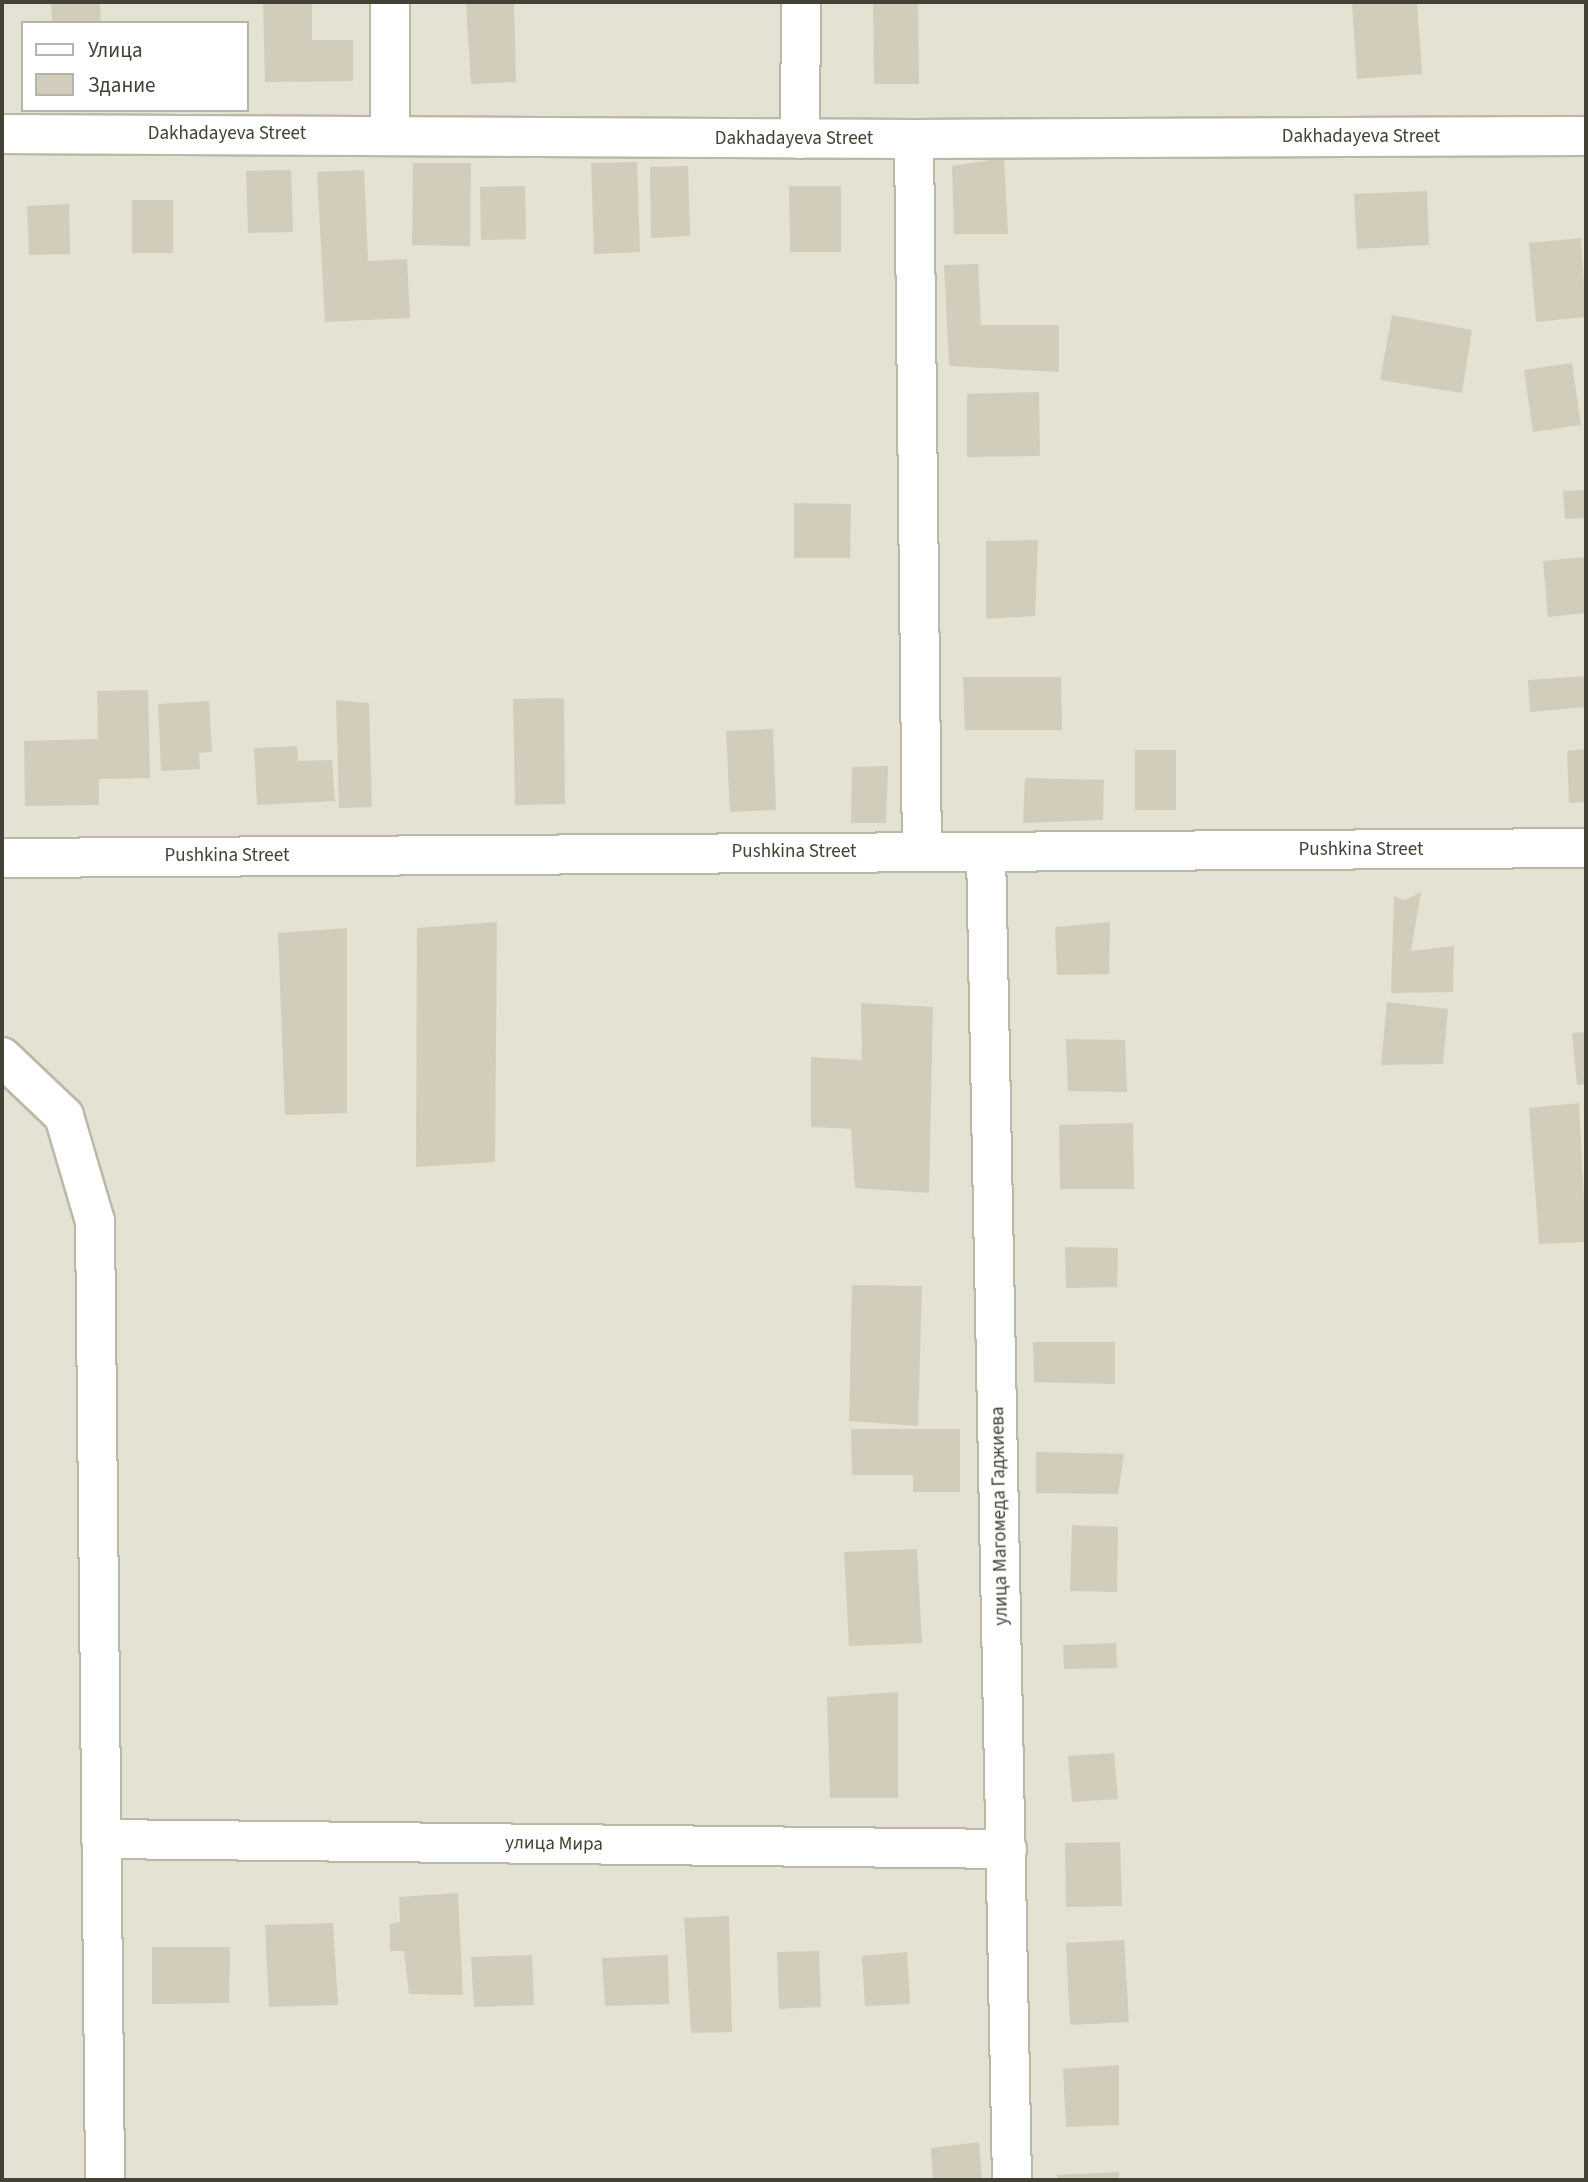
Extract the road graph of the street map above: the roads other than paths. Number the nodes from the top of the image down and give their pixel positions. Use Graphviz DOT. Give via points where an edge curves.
graph roads {
  1 [pos="390,2"];
  2 [pos="801,2"];
  3 [pos="2,134"];
  4 [pos="390,135"];
  5 [pos="1586,136"];
  6 [pos="800,139"];
  7 [pos="914,139"];
  8 [pos="1586,848"];
  9 [pos="922,851"];
  10 [pos="986,852"];
  11 [pos="2,858"];
  12 [pos="2,1057"];
  13 [pos="101,1839"];
  14 [pos="1007,1849"];
  15 [pos="105,2180"];
  16 [pos="1012,2180"];
  1 -- 4 [label="street"];
  2 -- 6 [label="street"];
  3 -- 4 [label="street, Dakhadayeva Street"];
  4 -- 6 [label="street, Dakhadayeva Street"];
  5 -- 7 [label="street, Dakhadayeva Street"];
  6 -- 7 [label="street, Dakhadayeva Street"];
  7 -- 9 [label="street"];
  8 -- 10 [label="street, Pushkina Street"];
  9 -- 10 [label="street, Pushkina Street"];
  9 -- 11 [label="street, Pushkina Street"];
  10 -- 14 [label="street, улица Магомеда Гаджиева"];
  12 -- 13 [label="street" via="64,1115 94,1221"];
  13 -- 14 [label="street, улица Мира"];
  13 -- 15 [label="street"];
  14 -- 16 [label="street, улица Магомеда Гаджиева"];
}
